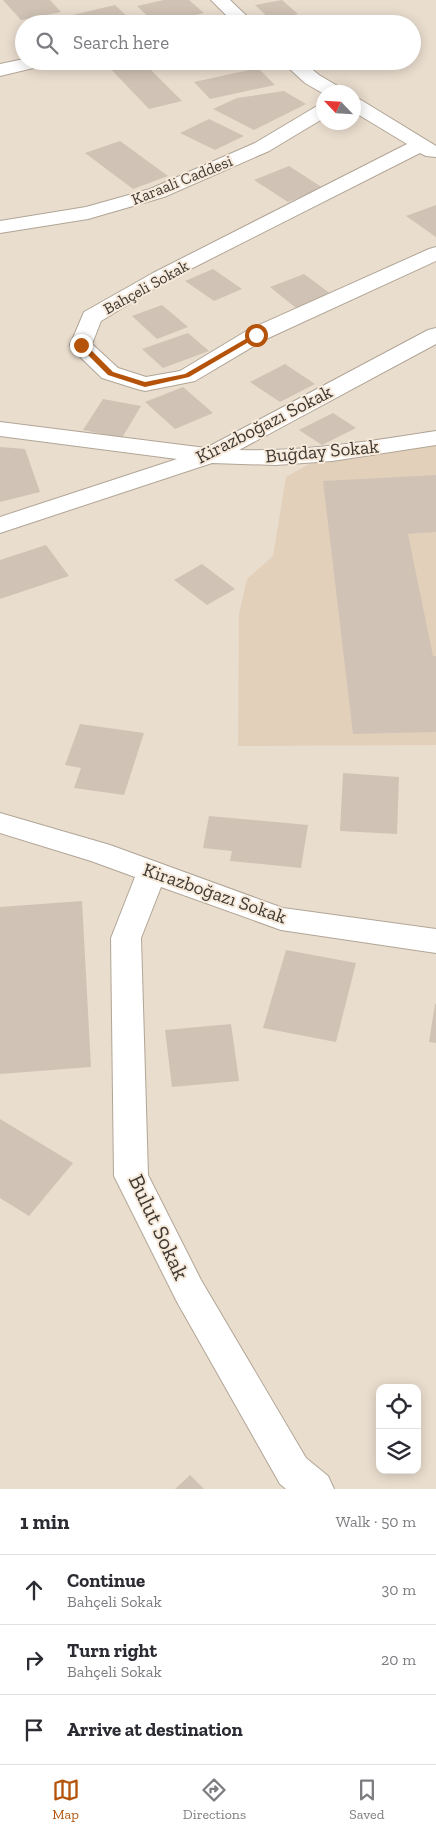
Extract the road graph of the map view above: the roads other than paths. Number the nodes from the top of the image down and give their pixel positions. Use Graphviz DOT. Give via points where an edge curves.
graph roads {
  1 [pos="220,0"];
  2 [pos="231,15"];
  3 [pos="15,67"];
  4 [pos="0,70"];
  5 [pos="301,70"];
  6 [pos="322,85"];
  7 [pos="361,108"];
  8 [pos="316,115"];
  9 [pos="428,150"];
  10 [pos="0,227"];
  11 [pos="436,254"];
  12 [pos="436,335"];
  13 [pos="0,429"];
  14 [pos="436,438"];
  15 [pos="210,456"];
  16 [pos="0,525"];
  17 [pos="0,822"];
  18 [pos="152,872"];
  19 [pos="436,941"];
  20 [pos="315,1489"];
  1 -- 2 [label="street"];
  3 -- 4 [label="street"];
  5 -- 6 [label="street"];
  7 -- 9 [label="street"];
  8 -- 10 [label="street, Karaali Caddesi" via="262,147 157,193 88,213"];
  9 -- 11 [label="street, Bahçeli Sokak" via="160,277 92,317 81,345 110,373 145,384 187,376 256,335"];
  12 -- 15 [label="street, Kirazboğazı Sokak"];
  13 -- 15 [label="street, Buğday Sokak"];
  14 -- 15 [label="street, Buğday Sokak" via="332,454 276,458"];
  15 -- 16 [label="street, Kirazboğazı Sokak"];
  17 -- 18 [label="street, Kirazboğazı Sokak"];
  18 -- 19 [label="street, Kirazboğazı Sokak" via="281,919"];
  18 -- 20 [label="street, Bulut Sokak" via="126,938 131,1176 189,1291 294,1472"];
}
